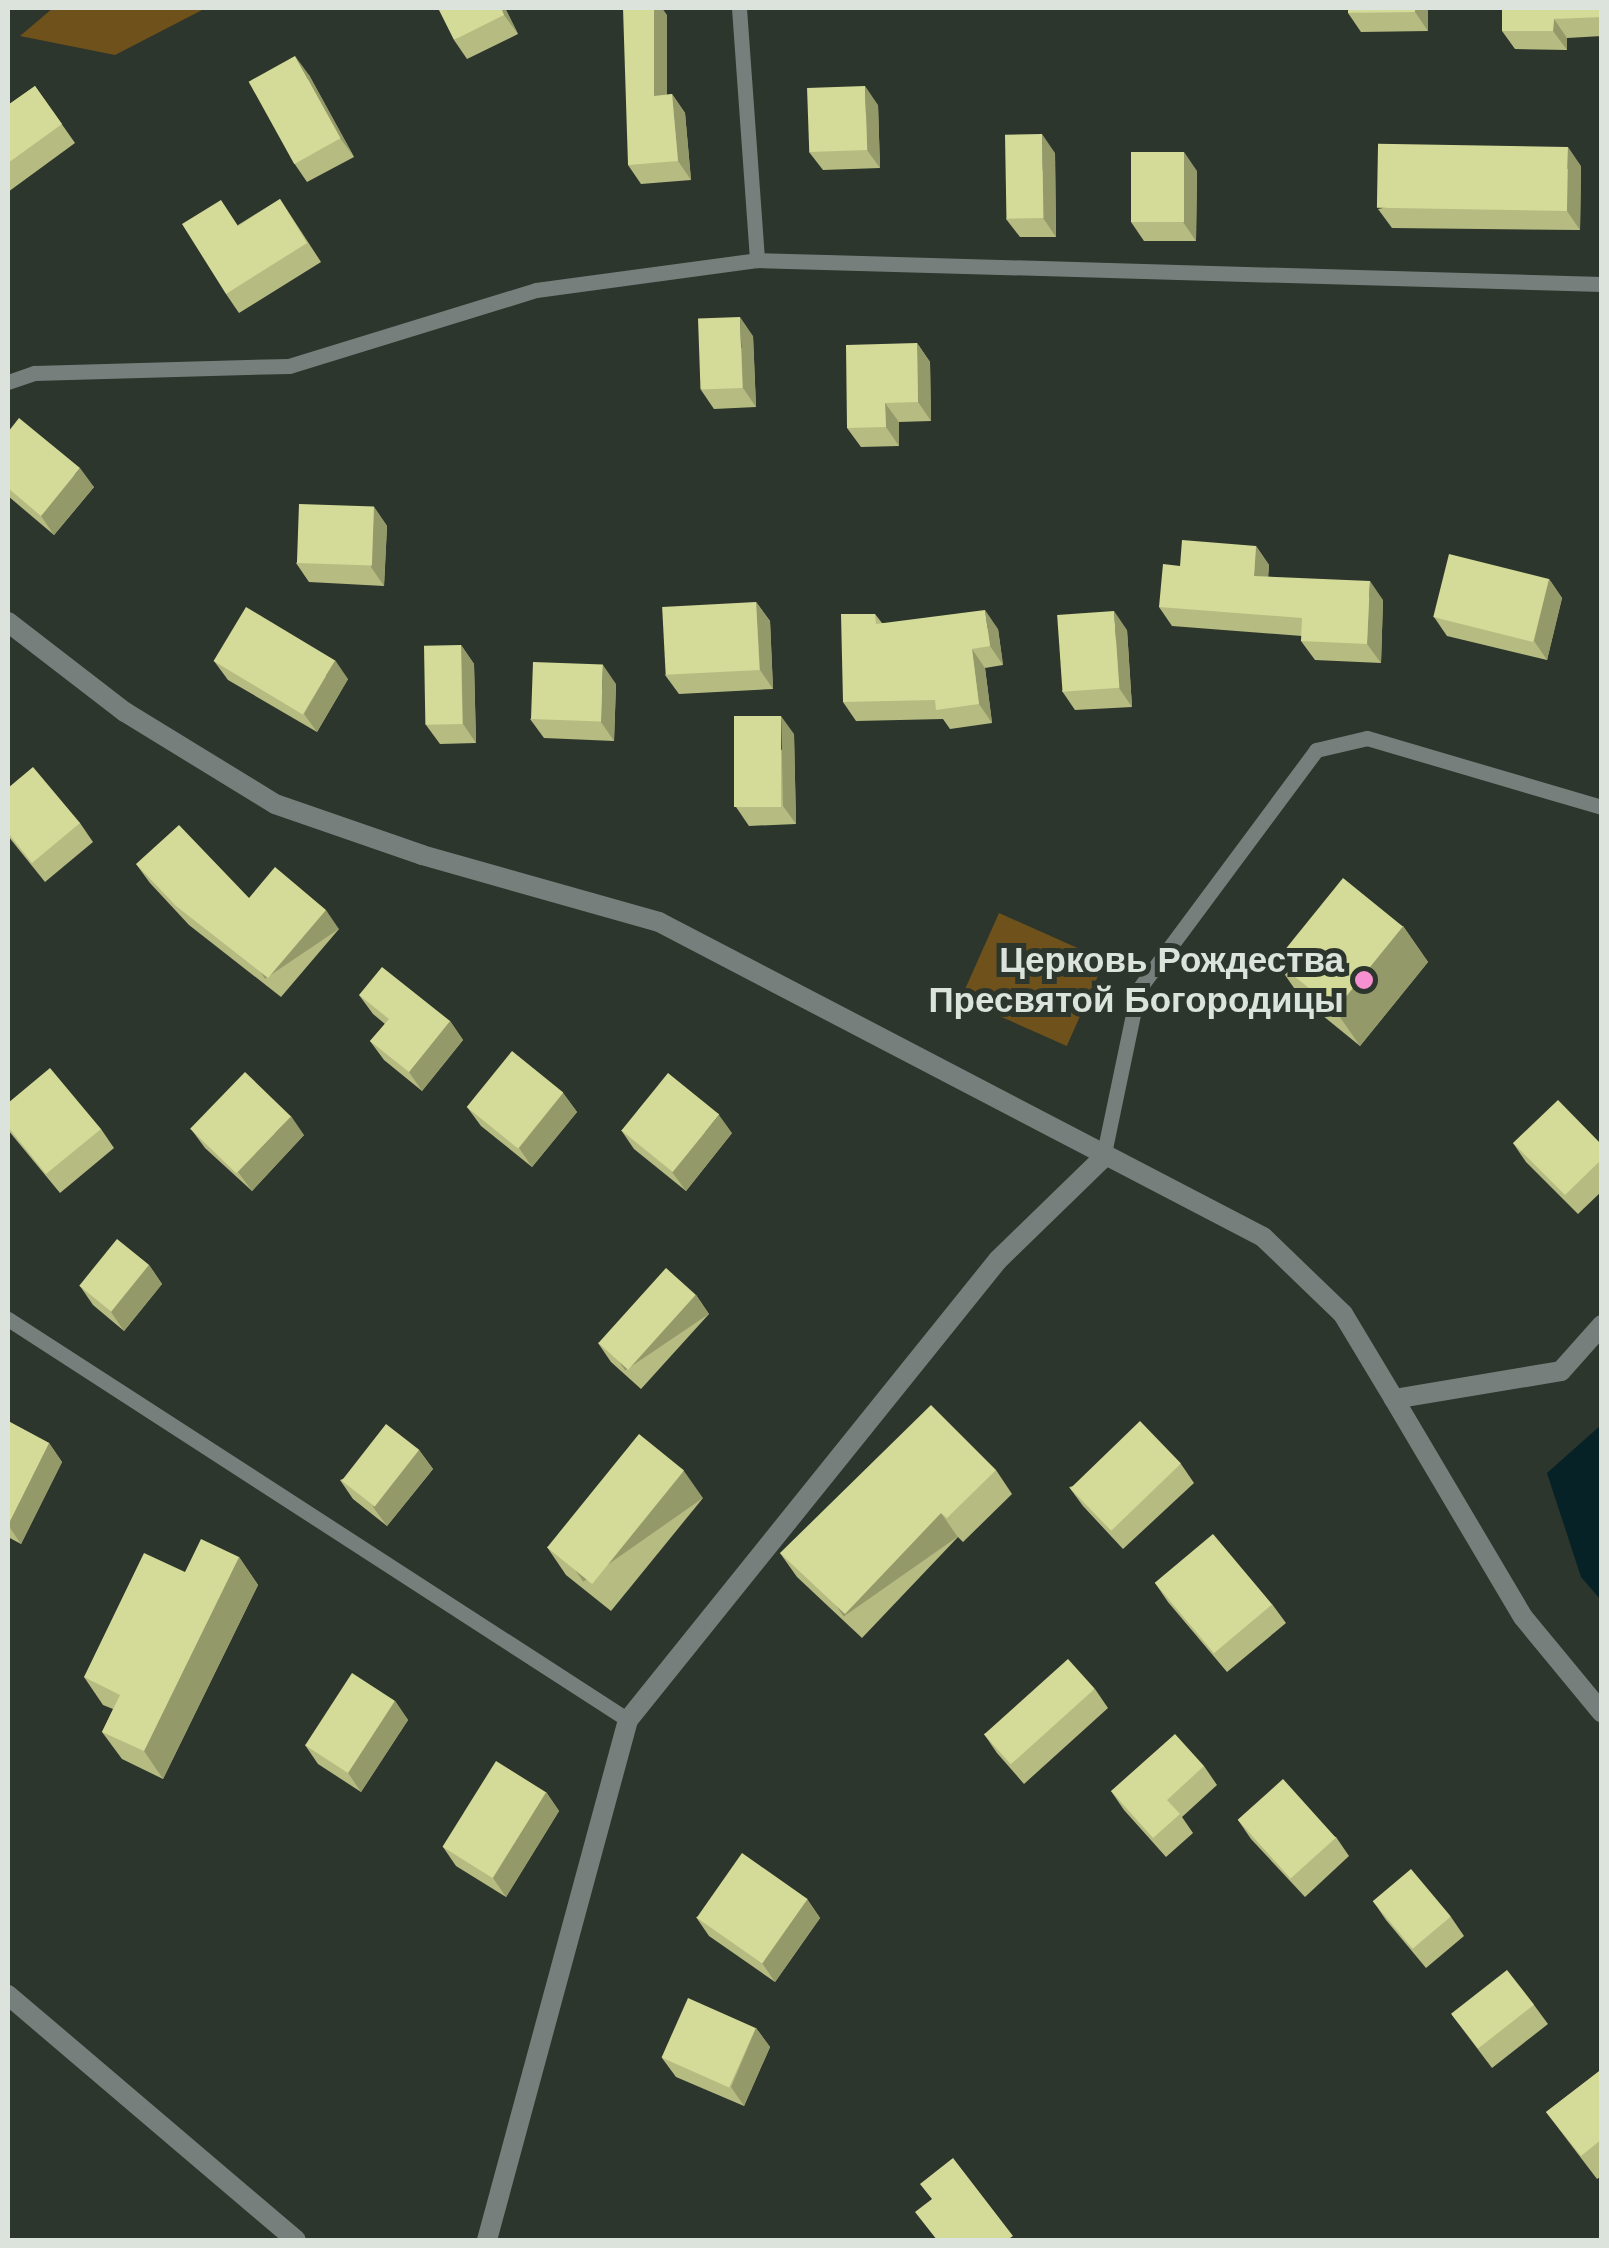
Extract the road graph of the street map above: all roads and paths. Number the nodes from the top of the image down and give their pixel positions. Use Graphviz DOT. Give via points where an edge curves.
graph roads {
  1 [pos="739,8"];
  2 [pos="758,260"];
  3 [pos="1602,284"];
  4 [pos="8,382"];
  5 [pos="8,622"];
  6 [pos="1602,808"];
  7 [pos="1103,1158"];
  8 [pos="8,1318"];
  9 [pos="1602,1325"];
  10 [pos="1394,1399"];
  11 [pos="1602,1713"];
  12 [pos="628,1720"];
  13 [pos="8,1994"];
  14 [pos="296,2240"];
  15 [pos="487,2240"];
  1 -- 2 [label="lane"];
  2 -- 3 [label="lane"];
  2 -- 4 [label="lane" via="536,290 289,366 34,373"];
  5 -- 7 [label="street" via="125,712 275,804 422,856 659,922 924,1057"];
  6 -- 7 [label="lane" via="1367,738 1316,750 1138,990"];
  7 -- 10 [label="street" via="1264,1237 1343,1314"];
  7 -- 12 [label="street" via="998,1260"];
  8 -- 12 [label="lane"];
  9 -- 10 [label="street" via="1561,1371"];
  10 -- 11 [label="street" via="1523,1617"];
  12 -- 15 [label="street"];
  13 -- 14 [label="street"];
}
